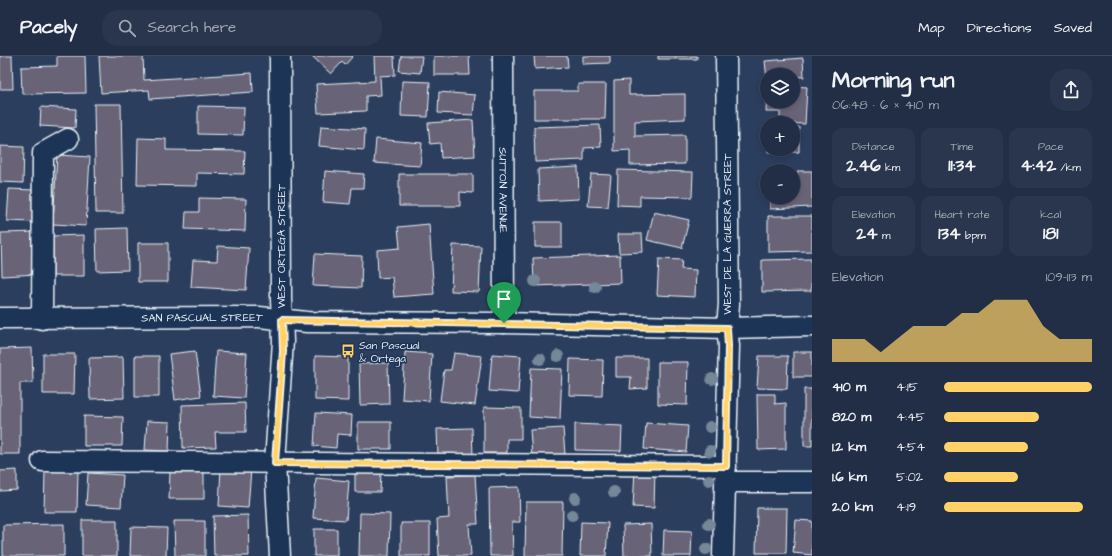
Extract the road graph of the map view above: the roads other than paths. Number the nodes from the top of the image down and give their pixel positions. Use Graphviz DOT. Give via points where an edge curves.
graph roads {
  1 [pos="280,56"];
  2 [pos="503,56"];
  3 [pos="726,56"];
  4 [pos="68,140"];
  5 [pos="0,318"];
  6 [pos="42,319"];
  7 [pos="282,320"];
  8 [pos="504,323"];
  9 [pos="812,326"];
  10 [pos="727,328"];
  11 [pos="42,460"];
  12 [pos="275,463"];
  13 [pos="726,474"];
  14 [pos="812,482"];
  15 [pos="280,556"];
  16 [pos="723,556"];
  1 -- 7 [label="street, WEST ORTEGA STREET"];
  2 -- 8 [label="street, SUTTON AVENUE"];
  3 -- 10 [label="street, WEST DE LA GUERRA STREET" via="729,304"];
  4 -- 6 [label="street" via="43,153"];
  5 -- 6 [label="street, SAN PASCUAL STREET"];
  6 -- 7 [label="street, SAN PASCUAL STREET" via="259,317"];
  7 -- 8 [label="street, SAN PASCUAL STREET"];
  7 -- 12 [label="street, WEST ORTEGA STREET" via="283,351"];
  8 -- 10 [label="street, SAN PASCUAL STREET"];
  9 -- 10 [label="street, SAN PASCUAL STREET"];
  10 -- 13 [label="street, WEST DE LA GUERRA STREET"];
  11 -- 12 [label="street"];
  12 -- 13 [label="street"];
  12 -- 15 [label="street, WEST ORTEGA STREET"];
  13 -- 14 [label="street"];
  13 -- 16 [label="street, WEST DE LA GUERRA STREET"];
}
